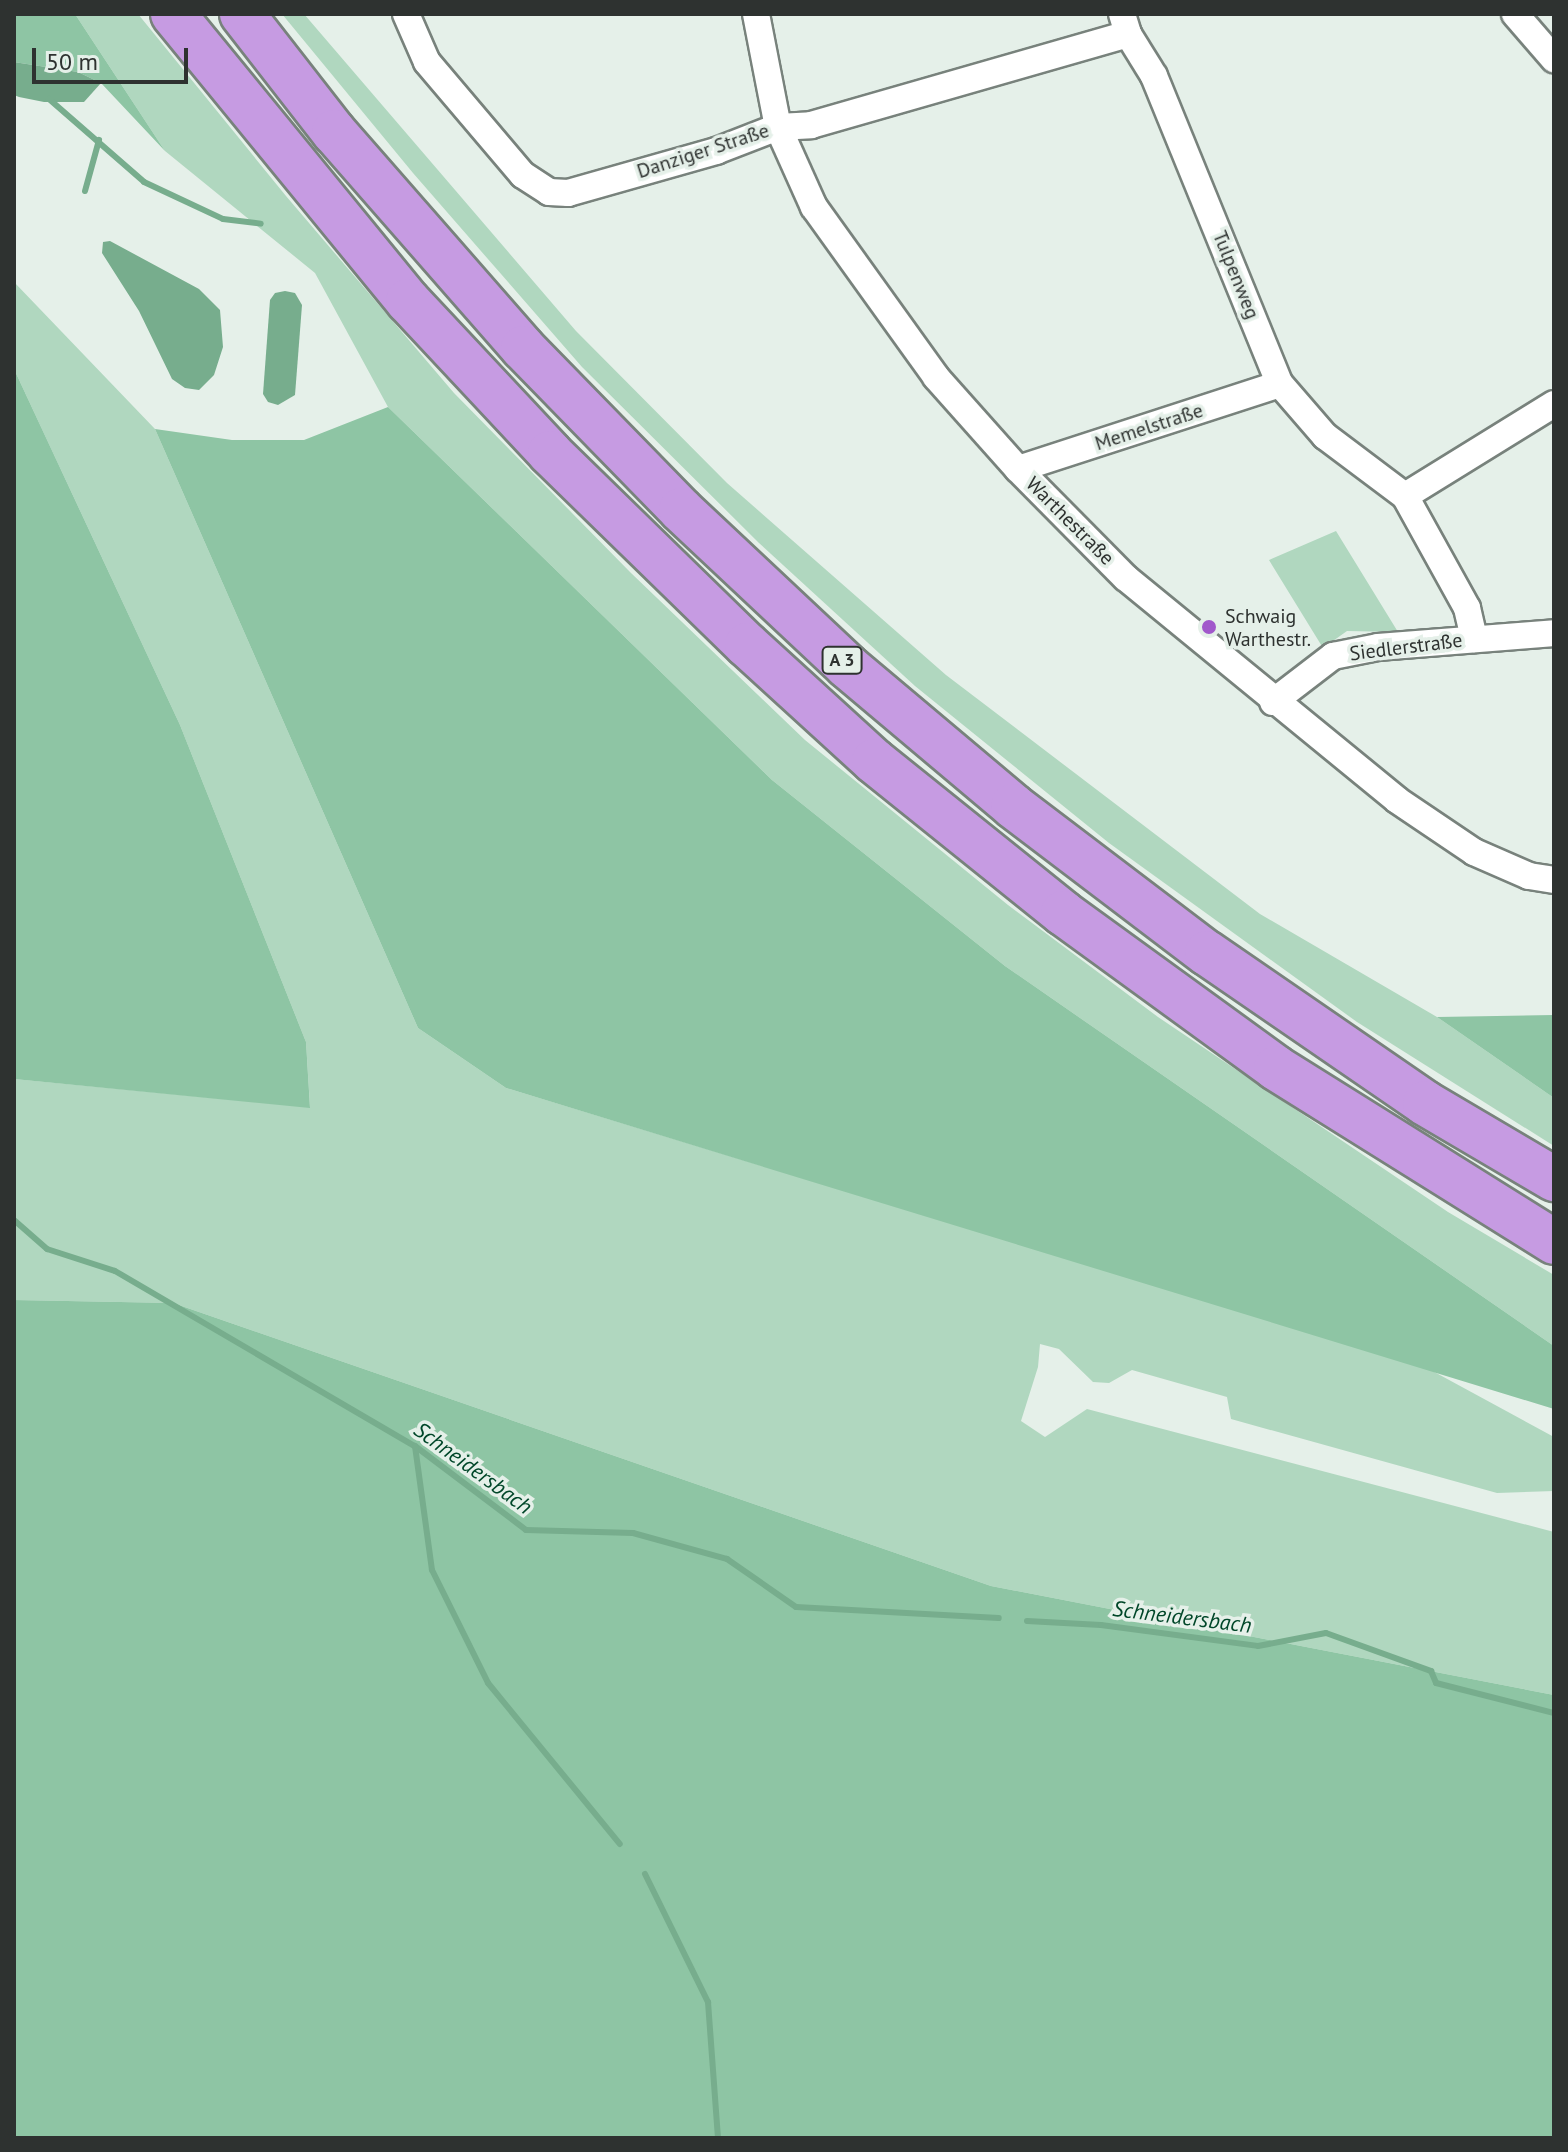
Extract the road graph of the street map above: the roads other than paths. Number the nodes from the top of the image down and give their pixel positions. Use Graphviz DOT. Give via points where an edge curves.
graph roads {
  1 [pos="173,14"];
  2 [pos="242,14"];
  3 [pos="406,14"];
  4 [pos="756,14"];
  5 [pos="1515,14"];
  6 [pos="1125,24"];
  7 [pos="1554,59"];
  8 [pos="778,127"];
  9 [pos="1280,384"];
  10 [pos="1554,404"];
  11 [pos="1018,469"];
  12 [pos="1405,496"];
  13 [pos="1554,633"];
  14 [pos="1474,639"];
  15 [pos="1273,702"];
  16 [pos="1554,880"];
  17 [pos="1554,1179"];
  18 [pos="1554,1242"];
  1 -- 18 [label="highway, A 3" via="408,301 550,453 874,761 1063,913 1276,1068"];
  2 -- 17 [label="highway, A 3" via="334,132 523,348 681,510 847,666 1013,806 1207,953 1425,1103"];
  3 -- 8 [label="street, Danziger Straße" via="427,62 523,175 549,192 568,193 716,151"];
  4 -- 8 [label="street, Warthestraße"];
  5 -- 7 [label="street"];
  6 -- 8 [label="street, Danziger Straße" via="811,125"];
  6 -- 9 [label="street, Tulpenweg" via="1154,76"];
  8 -- 11 [label="street, Warthestraße" via="814,207 857,271 936,377"];
  9 -- 11 [label="street, Memelstraße"];
  9 -- 12 [label="street, Tulpenweg" via="1325,436"];
  10 -- 12 [label="street"];
  11 -- 15 [label="street, Warthestraße" via="1126,578"];
  12 -- 14 [label="street, Tulpenweg" via="1467,608"];
  13 -- 14 [label="street, Siedlerstraße"];
  14 -- 15 [label="street, Siedlerstraße" via="1333,656"];
  15 -- 16 [label="street, Warthestraße" via="1397,800 1474,852 1529,876"];
}
